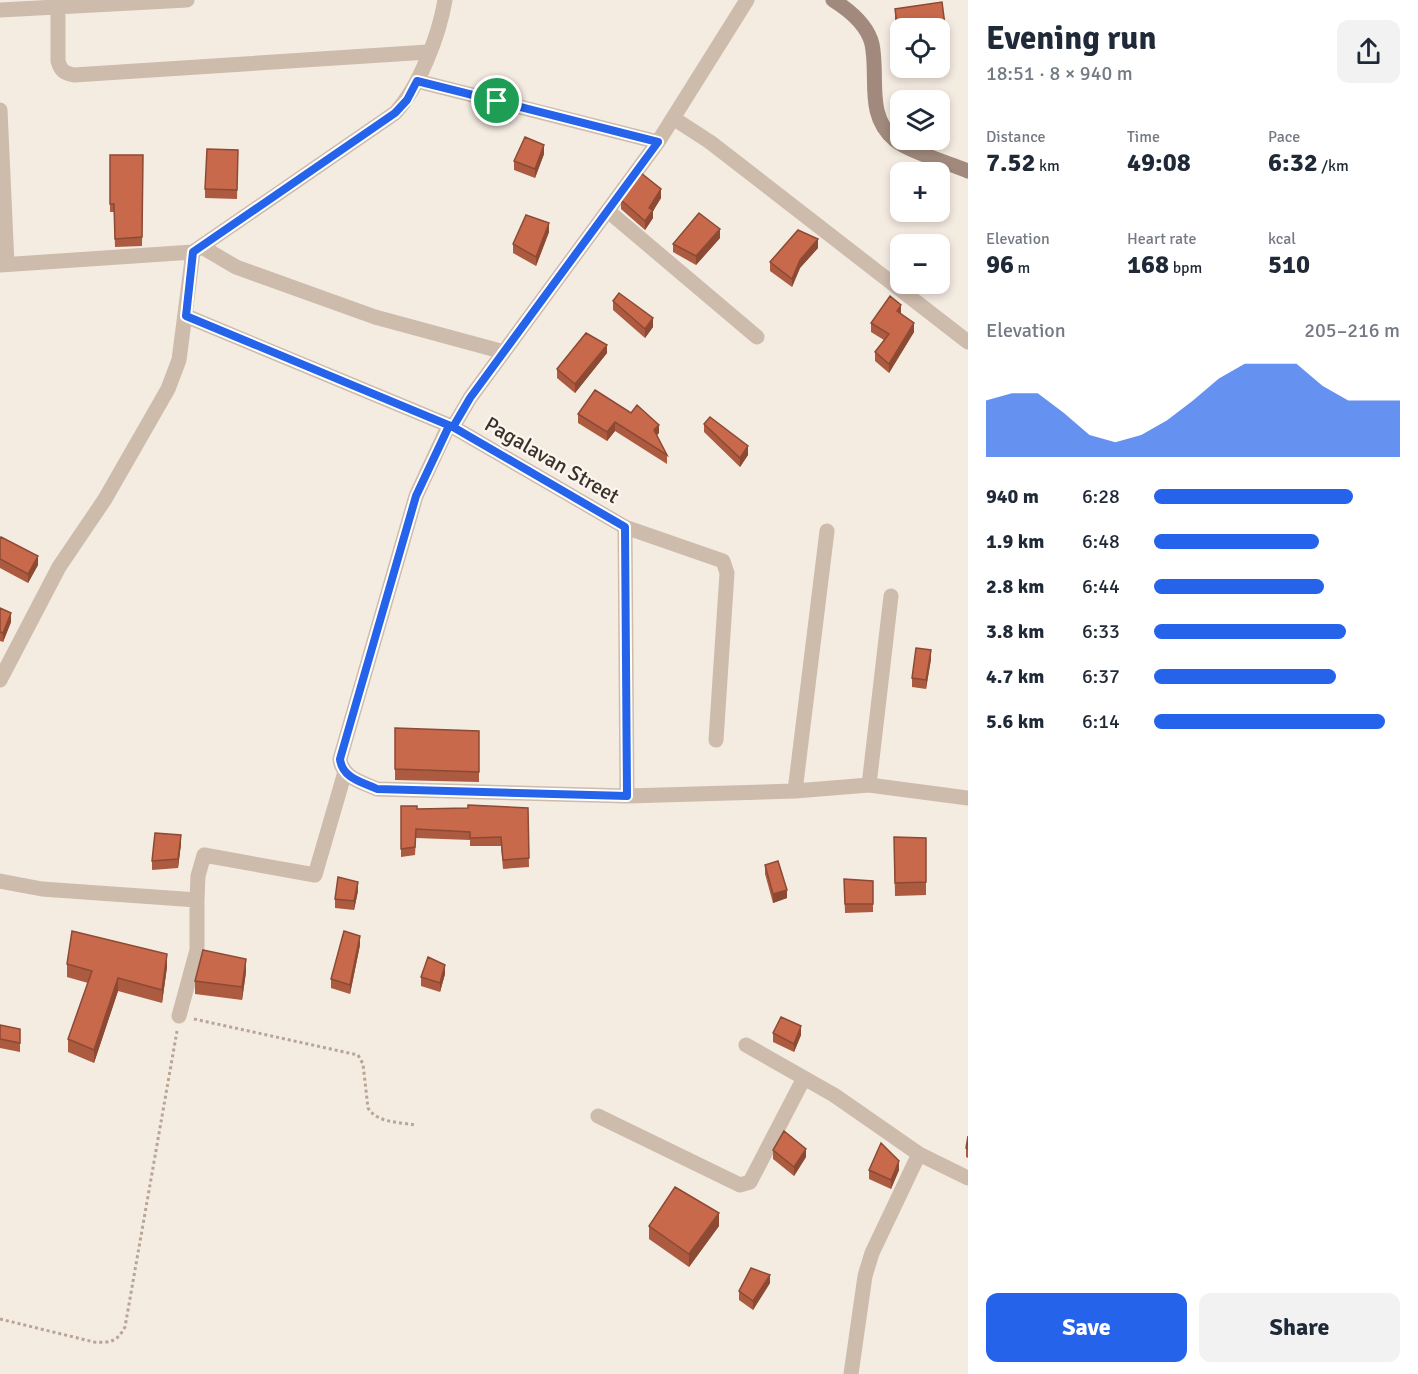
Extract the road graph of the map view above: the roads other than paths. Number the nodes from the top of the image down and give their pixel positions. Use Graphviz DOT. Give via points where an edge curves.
graph roads {
  1 [pos="187,0"];
  2 [pos="445,0"];
  3 [pos="747,0"];
  4 [pos="833,0"];
  5 [pos="57,7"];
  6 [pos="0,10"];
  7 [pos="428,52"];
  8 [pos="417,81"];
  9 [pos="0,110"];
  10 [pos="673,118"];
  11 [pos="658,142"];
  12 [pos="968,171"];
  13 [pos="608,211"];
  14 [pos="198,249"];
  15 [pos="4,265"];
  16 [pos="186,316"];
  17 [pos="757,338"];
  18 [pos="968,342"];
  19 [pos="504,352"];
  20 [pos="451,426"];
  21 [pos="625,527"];
  22 [pos="827,531"];
  23 [pos="891,596"];
  24 [pos="0,680"];
  25 [pos="716,741"];
  26 [pos="345,771"];
  27 [pos="869,785"];
  28 [pos="795,791"];
  29 [pos="627,796"];
  30 [pos="968,798"];
  31 [pos="0,881"];
  32 [pos="197,900"];
  33 [pos="179,1016"];
  34 [pos="746,1045"];
  35 [pos="804,1078"];
  36 [pos="598,1116"];
  37 [pos="919,1154"];
  38 [pos="968,1178"];
  39 [pos="851,1374"];
  1 -- 5 [label="street"];
  2 -- 7 [label="street"];
  3 -- 10 [label="street"];
  4 -- 12 [label="street" via="863,26 872,43 875,107 880,124 896,142"];
  5 -- 6 [label="street"];
  5 -- 7 [label="street" via="60,69 74,75"];
  7 -- 8 [label="street"];
  8 -- 11 [label="street"];
  8 -- 14 [label="street" via="395,113"];
  9 -- 15 [label="street"];
  10 -- 11 [label="street"];
  10 -- 18 [label="street" via="710,142"];
  11 -- 13 [label="street"];
  13 -- 17 [label="street"];
  13 -- 19 [label="street"];
  14 -- 15 [label="street"];
  14 -- 16 [label="street"];
  14 -- 19 [label="street" via="236,267 375,317"];
  16 -- 20 [label="street, Pagalavan Street"];
  16 -- 24 [label="street" via="179,360 168,389 105,499 59,567"];
  19 -- 20 [label="street"];
  20 -- 21 [label="street, Pagalavan Street"];
  20 -- 26 [label="street" via="411,512 340,759"];
  21 -- 25 [label="street, Pagalavan Street" via="723,561 727,573"];
  21 -- 29 [label="street"];
  22 -- 28 [label="street"];
  23 -- 27 [label="street"];
  26 -- 29 [label="street" via="377,789"];
  26 -- 32 [label="street" via="315,875 204,855"];
  27 -- 28 [label="street"];
  27 -- 30 [label="street"];
  28 -- 29 [label="street"];
  31 -- 32 [label="street" via="42,889"];
  32 -- 33 [label="street" via="197,950"];
  34 -- 35 [label="street"];
  35 -- 36 [label="street" via="750,1182 740,1185"];
  35 -- 37 [label="street"];
  37 -- 38 [label="street"];
  37 -- 39 [label="street" via="872,1252"];
}
